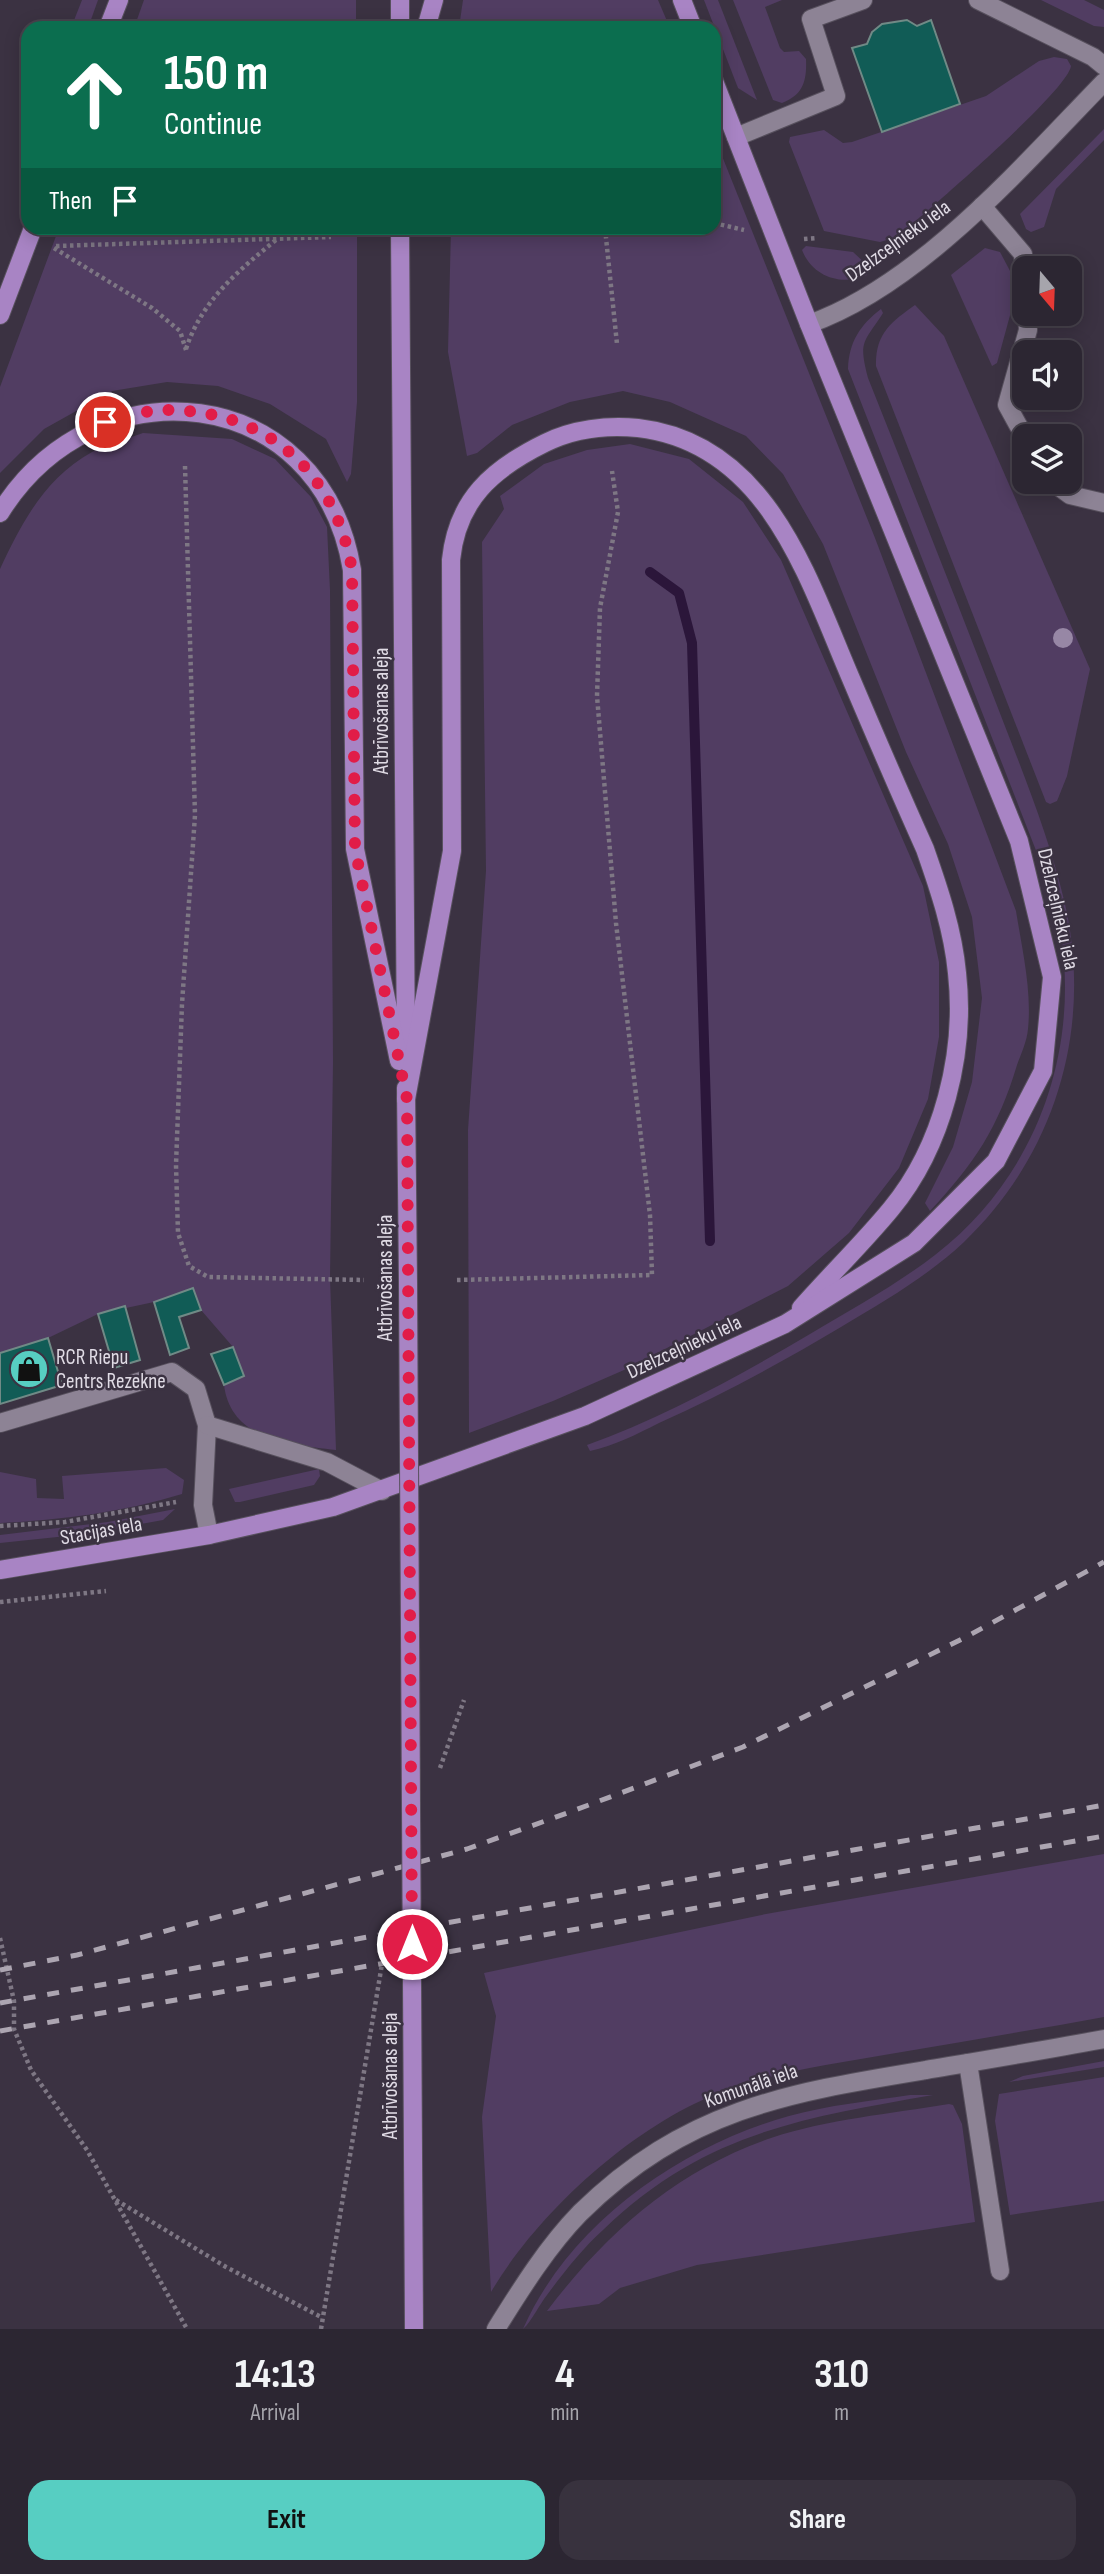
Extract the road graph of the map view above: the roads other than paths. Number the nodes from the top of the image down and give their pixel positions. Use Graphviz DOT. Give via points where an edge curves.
graph roads {
  1 [pos="119,0"];
  2 [pos="400,0"];
  3 [pos="434,0"];
  4 [pos="682,0"];
  5 [pos="863,0"];
  6 [pos="978,0"];
  7 [pos="111,21"];
  8 [pos="400,21"];
  9 [pos="428,21"];
  10 [pos="690,21"];
  11 [pos="1104,66"];
  12 [pos="1104,82"];
  13 [pos="721,99"];
  14 [pos="736,137"];
  15 [pos="982,206"];
  16 [pos="30,235"];
  17 [pos="400,235"];
  18 [pos="1023,256"];
  19 [pos="0,315"];
  20 [pos="809,324"];
  21 [pos="1028,326"];
  22 [pos="1018,424"];
  23 [pos="1069,494"];
  24 [pos="1104,503"];
  25 [pos="0,513"];
  26 [pos="407,1099"];
  27 [pos="785,1324"];
  28 [pos="0,1423"];
  29 [pos="207,1425"];
  30 [pos="382,1491"];
  31 [pos="209,1535"];
  32 [pos="0,1570"];
  33 [pos="1104,2039"];
  34 [pos="968,2063"];
  35 [pos="1000,2272"];
  36 [pos="414,2329"];
  37 [pos="496,2329"];
  1 -- 7 [label="main road"];
  2 -- 8 [label="main road"];
  3 -- 9 [label="main road"];
  4 -- 10 [label="main road"];
  5 -- 14 [label="street" via="811,19 836,96"];
  6 -- 11 [label="street"];
  12 -- 15 [label="street, Dzelzceļnieku iela"];
  13 -- 14 [label="main road"];
  14 -- 20 [label="main road"];
  15 -- 18 [label="street"];
  15 -- 20 [label="street, Dzelzceļnieku iela" via="883,285"];
  16 -- 19 [label="main road"];
  17 -- 26 [label="main road, Atbrīvošanas aleja"];
  20 -- 27 [label="main road, Dzelzceļnieku iela" via="1019,841 1052,977 1042,1071 996,1161 914,1243"];
  21 -- 22 [label="street" via="1007,404"];
  23 -- 24 [label="street"];
  25 -- 26 [label="main road" via="24,480 72,439 105,422 171,410 238,422 271,438 318,481 347,539 352,570 355,849"];
  26 -- 27 [label="main road" via="452,851 451,560 461,514 473,495 509,464 570,433 625,427 685,439 740,475 764,502 798,556 925,849 942,897 958,973 952,1077 928,1152 891,1209"];
  26 -- 36 [label="main road, Atbrīvošanas aleja, bridge"];
  27 -- 30 [label="main road, Dzelzceļnieku iela" via="608,1407"];
  28 -- 29 [label="street" via="172,1372 196,1390"];
  29 -- 30 [label="street" via="327,1462"];
  29 -- 31 [label="street" via="203,1496"];
  30 -- 31 [label="main road, Dzelzceļnieku iela"];
  31 -- 32 [label="main road, Stacijas iela"];
  33 -- 34 [label="street, Komunālā iela"];
  34 -- 35 [label="street"];
  34 -- 37 [label="street, Komunālā iela" via="812,2089 741,2109 680,2137 580,2214 547,2252"];
}
